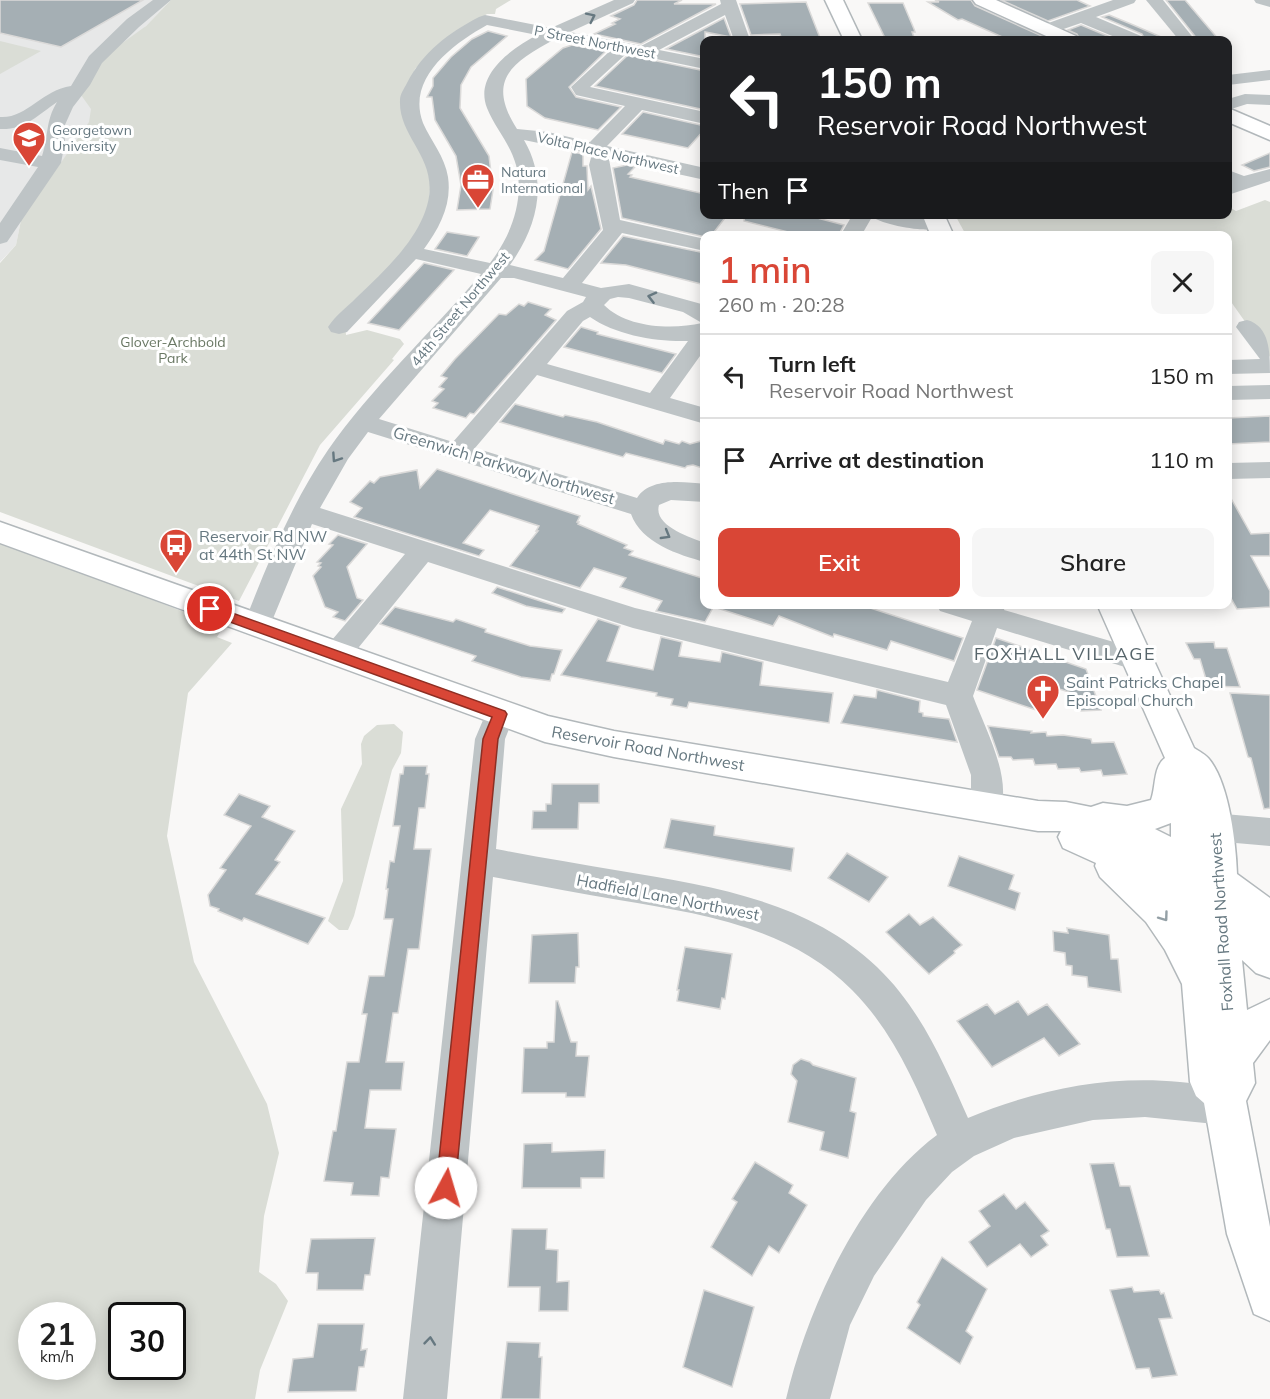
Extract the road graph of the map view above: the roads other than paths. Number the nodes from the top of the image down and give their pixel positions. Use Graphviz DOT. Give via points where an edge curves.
graph roads {
  1 [pos="163,0"];
  2 [pos="627,0"];
  3 [pos="834,0"];
  4 [pos="982,0"];
  5 [pos="1128,0"];
  6 [pos="1154,0"];
  7 [pos="1262,0"];
  8 [pos="1270,2"];
  9 [pos="729,3"];
  10 [pos="1082,16"];
  11 [pos="1046,30"];
  12 [pos="555,34"];
  13 [pos="741,36"];
  14 [pos="851,36"];
  15 [pos="1060,36"];
  16 [pos="1126,36"];
  17 [pos="1184,36"];
  18 [pos="623,48"];
  19 [pos="642,52"];
  20 [pos="700,63"];
  21 [pos="1270,75"];
  22 [pos="1232,80"];
  23 [pos="76,91"];
  24 [pos="1270,100"];
  25 [pos="638,103"];
  26 [pos="1232,104"];
  27 [pos="1232,116"];
  28 [pos="700,117"];
  29 [pos="0,123"];
  30 [pos="1270,134"];
  31 [pos="512,135"];
  32 [pos="599,150"];
  33 [pos="0,154"];
  34 [pos="51,163"];
  35 [pos="700,173"];
  36 [pos="1270,175"];
  37 [pos="1242,187"];
  38 [pos="902,219"];
  39 [pos="611,224"];
  40 [pos="937,225"];
  41 [pos="0,238"];
  42 [pos="700,244"];
  43 [pos="412,252"];
  44 [pos="495,271"];
  45 [pos="568,286"];
  46 [pos="595,301"];
  47 [pos="700,311"];
  48 [pos="339,327"];
  49 [pos="1247,327"];
  50 [pos="700,330"];
  51 [pos="700,339"];
  52 [pos="1270,357"];
  53 [pos="1270,366"];
  54 [pos="532,367"];
  55 [pos="1232,367"];
  56 [pos="1270,392"];
  57 [pos="1232,393"];
  58 [pos="655,402"];
  59 [pos="700,415"];
  60 [pos="368,417"];
  61 [pos="464,446"];
  62 [pos="1270,470"];
  63 [pos="1232,471"];
  64 [pos="700,493"];
  65 [pos="648,504"];
  66 [pos="304,512"];
  67 [pos="0,532"];
  68 [pos="423,550"];
  69 [pos="700,551"];
  70 [pos="993,609"];
  71 [pos="996,609"];
  72 [pos="1114,609"];
  73 [pos="257,626"];
  74 [pos="1134,652"];
  75 [pos="336,654"];
  76 [pos="958,696"];
  77 [pos="500,714"];
  78 [pos="1181,757"];
  79 [pos="987,806"];
  80 [pos="1038,816"];
  81 [pos="1214,827"];
  82 [pos="1270,832"];
  83 [pos="478,860"];
  84 [pos="1206,892"];
  85 [pos="1270,921"];
  86 [pos="1270,961"];
  87 [pos="1201,985"];
  88 [pos="1270,1018"];
  89 [pos="1227,1086"];
  90 [pos="959,1142"];
  91 [pos="1270,1298"];
  92 [pos="424,1399"];
  93 [pos="807,1399"];
  1 -- 23 [label="street" via="106,48"];
  12 -- 2 [label="street, 44th Street Northwest, one-way"];
  3 -- 14 [label="main road"];
  4 -- 11 [label="main road"];
  5 -- 10 [label="street"];
  6 -- 17 [label="street"];
  7 -- 8 [label="street"];
  9 -- 13 [label="street"];
  9 -- 19 [label="street"];
  10 -- 11 [label="street"];
  10 -- 16 [label="street"];
  11 -- 15 [label="main road"];
  12 -- 18 [label="street, P Street Northwest"];
  12 -- 31 [label="street, 44th Street Northwest" via="513,59 495,82 493,105"];
  12 -- 43 [label="street, P Street Northwest" via="485,20 440,48 423,69 409,99 415,124 434,157 438,200"];
  18 -- 19 [label="street, P Street Northwest"];
  18 -- 25 [label="street" via="580,87 582,91"];
  19 -- 20 [label="street, P Street Northwest"];
  21 -- 22 [label="street"];
  23 -- 29 [label="street" via="55,94 20,121"];
  23 -- 34 [label="street" via="57,123"];
  24 -- 26 [label="street" via="1245,99"];
  25 -- 28 [label="street"];
  25 -- 32 [label="street"];
  27 -- 30 [label="main road"];
  31 -- 32 [label="street, Volta Place Northwest"];
  31 -- 44 [label="street, 44th Street Northwest" via="526,167 528,198 517,237"];
  32 -- 35 [label="street, Volta Place Northwest"];
  32 -- 39 [label="street" via="598,165"];
  33 -- 34 [label="street"];
  34 -- 41 [label="street"];
  36 -- 37 [label="street"];
  38 -- 40 [label="street"];
  39 -- 42 [label="street"];
  39 -- 45 [label="street" via="613,231"];
  43 -- 44 [label="street"];
  43 -- 48 [label="street"];
  44 -- 45 [label="street"];
  44 -- 46 [label="street" via="507,281"];
  44 -- 60 [label="street, 44th Street Northwest"];
  45 -- 46 [label="street"];
  47 -- 46 [label="street, one-way" via="629,291 618,290"];
  46 -- 50 [label="street" via="596,313 606,318 667,335"];
  46 -- 54 [label="street" via="575,316"];
  49 -- 52 [label="street"];
  51 -- 58 [label="street"];
  53 -- 55 [label="street"];
  54 -- 58 [label="street"];
  54 -- 61 [label="street"];
  56 -- 57 [label="street"];
  58 -- 59 [label="street"];
  60 -- 61 [label="street, Greenwich Parkway Northwest"];
  60 -- 66 [label="street, 44th Street Northwest, one-way" via="332,465"];
  61 -- 65 [label="street, Greenwich Parkway Northwest"];
  62 -- 63 [label="street"];
  64 -- 65 [label="street, Greenwich Parkway Northwest" via="669,491"];
  65 -- 69 [label="street, one-way" via="648,523"];
  66 -- 68 [label="street"];
  66 -- 73 [label="street, 44th Street Northwest"];
  67 -- 73 [label="main road, Reservoir Road Northwest"];
  68 -- 75 [label="street"];
  68 -- 76 [label="street" via="633,618"];
  70 -- 76 [label="street"];
  71 -- 74 [label="street"];
  72 -- 74 [label="main road, Foxhall Road Northwest"];
  73 -- 75 [label="main road, Reservoir Road Northwest"];
  74 -- 78 [label="main road, Foxhall Road Northwest"];
  75 -- 77 [label="main road, Reservoir Road Northwest"];
  76 -- 79 [label="street" via="987,775"];
  77 -- 79 [label="main road, Reservoir Road Northwest" via="579,737"];
  77 -- 83 [label="street" via="490,739"];
  78 -- 80 [label="main road" via="1173,771 1173,789 1165,810 1119,822 1054,808"];
  78 -- 81 [label="main road, Foxhall Road Northwest" via="1197,769"];
  78 -- 84 [label="main road, Foxhall Road Northwest" via="1179,771"];
  79 -- 80 [label="main road, Reservoir Road Northwest"];
  80 -- 84 [label="main road, Reservoir Road Northwest" via="1162,879"];
  80 -- 87 [label="main road, one-way" via="1060,838 1112,865 1159,910 1179,938"];
  81 -- 82 [label="street"];
  81 -- 84 [label="main road, Foxhall Road Northwest" via="1218,852"];
  83 -- 90 [label="street, Hadfield Lane Northwest" via="736,908 782,923 819,942 856,969 898,1018 919,1052"];
  92 -- 83 [label="street, one-way"];
  84 -- 85 [label="main road, Reservoir Road Northwest"];
  84 -- 86 [label="main road, Reservoir Road Northwest"];
  84 -- 87 [label="main road, Foxhall Road Northwest"];
  84 -- 89 [label="main road, Foxhall Road Northwest"];
  87 -- 89 [label="main road, Foxhall Road Northwest" via="1211,1082"];
  88 -- 89 [label="main road" via="1252,1028"];
  89 -- 90 [label="street" via="1160,1098 1092,1100 1043,1110"];
  89 -- 91 [label="main road, Foxhall Road Northwest" via="1249,1234"];
  90 -- 93 [label="street" via="913,1183 865,1251 844,1287 825,1333"];
}
